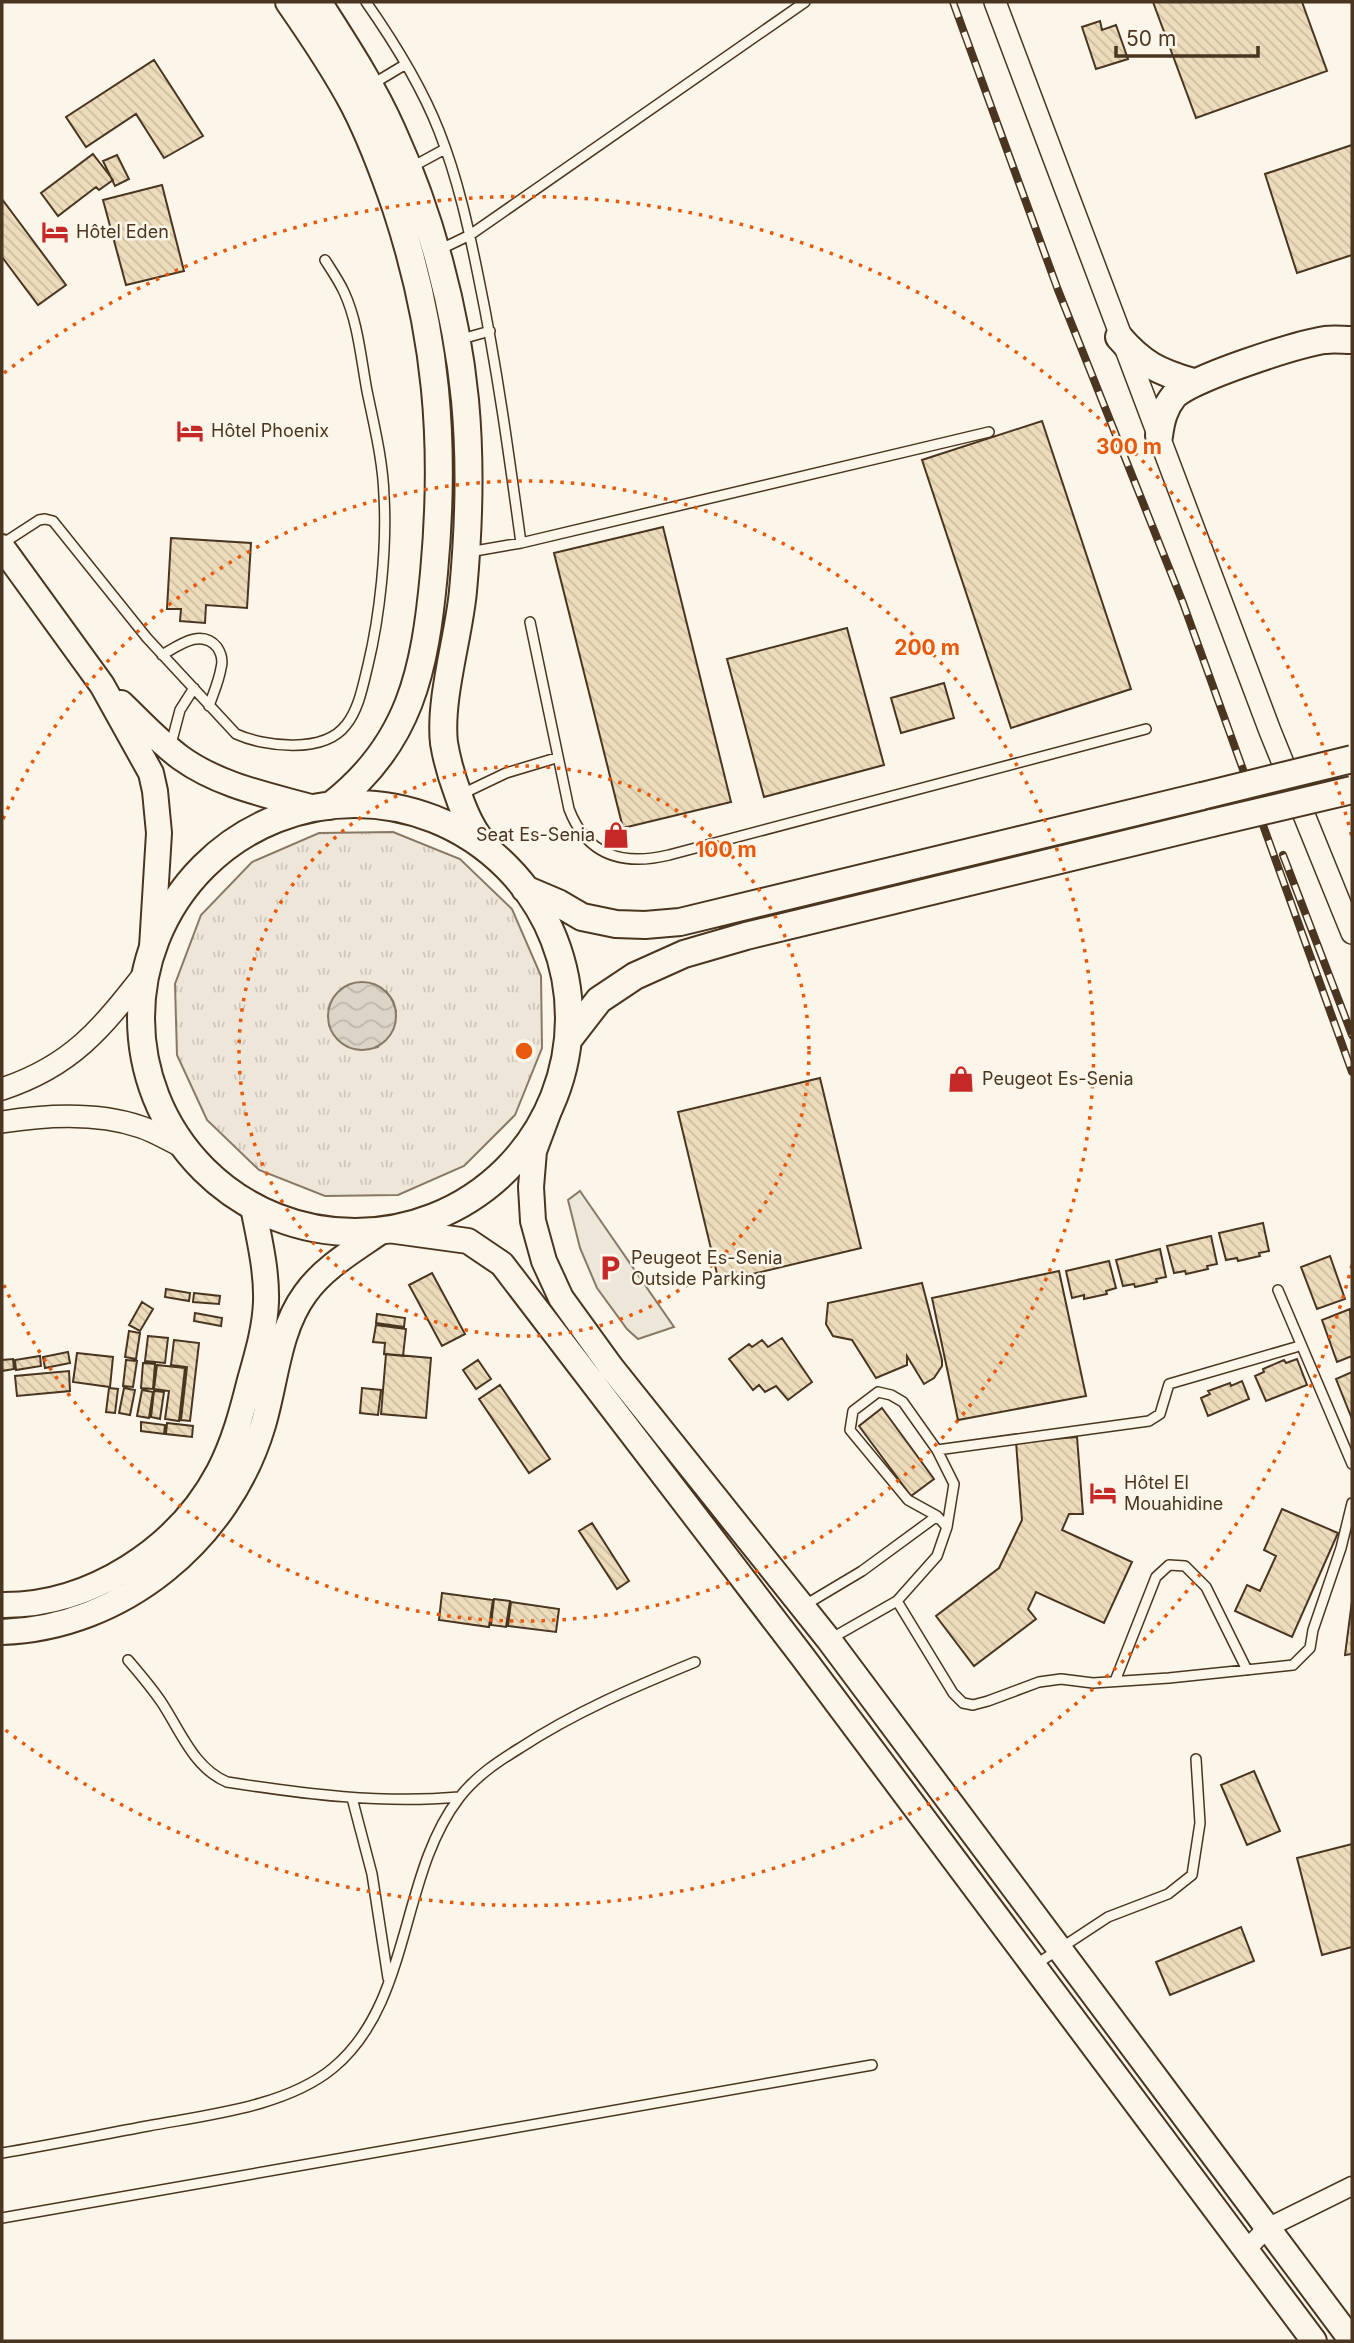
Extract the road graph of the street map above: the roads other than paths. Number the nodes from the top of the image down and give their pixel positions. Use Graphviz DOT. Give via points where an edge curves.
graph roads {
  1 [pos="289,2"];
  2 [pos="318,2"];
  3 [pos="366,2"];
  4 [pos="805,2"];
  5 [pos="995,2"];
  6 [pos="406,64"];
  7 [pos="369,87"];
  8 [pos="445,149"];
  9 [pos="409,168"];
  10 [pos="470,235"];
  11 [pos="435,251"];
  12 [pos="325,260"];
  13 [pos="490,331"];
  14 [pos="1119,337"];
  15 [pos="456,340"];
  16 [pos="1352,340"];
  17 [pos="1193,382"];
  18 [pos="989,432"];
  19 [pos="1158,436"];
  20 [pos="521,543"];
  21 [pos="2,546"];
  22 [pos="466,553"];
  23 [pos="530,622"];
  24 [pos="162,655"];
  25 [pos="102,685"];
  26 [pos="194,688"];
  27 [pos="209,706"];
  28 [pos="1146,729"];
  29 [pos="170,749"];
  30 [pos="556,758"];
  31 [pos="1352,759"];
  32 [pos="1352,790"];
  33 [pos="458,796"];
  34 [pos="322,807"];
  35 [pos="493,855"];
  36 [pos="526,889"];
  37 [pos="1352,933"];
  38 [pos="152,947"];
  39 [pos="145,972"];
  40 [pos="568,1040"];
  41 [pos="2,1089"];
  42 [pos="550,1108"];
  43 [pos="2,1122"];
  44 [pos="185,1148"];
  45 [pos="253,1207"];
  46 [pos="385,1230"];
  47 [pos="1278,1290"];
  48 [pos="1296,1347"];
  49 [pos="937,1450"];
  50 [pos="1352,1464"];
  51 [pos="1352,1503"];
  52 [pos="937,1516"];
  53 [pos="947,1527"];
  54 [pos="897,1601"];
  55 [pos="2,1605"];
  56 [pos="803,1607"];
  57 [pos="2,1632"];
  58 [pos="829,1640"];
  59 [pos="802,1656"];
  60 [pos="128,1660"];
  61 [pos="695,1662"];
  62 [pos="1247,1670"];
  63 [pos="1115,1681"];
  64 [pos="1196,1759"];
  65 [pos="460,1797"];
  66 [pos="352,1798"];
  67 [pos="1058,1948"];
  68 [pos="1033,1966"];
  69 [pos="388,1980"];
  70 [pos="872,2065"];
  71 [pos="2,2153"];
  72 [pos="1352,2186"];
  73 [pos="2,2218"];
  74 [pos="1267,2228"];
  75 [pos="1246,2250"];
  76 [pos="1314,2341"];
  77 [pos="1352,2341"];
  1 -- 34 [label="main road" via="350,98 388,184 427,320 438,401 436,553 429,620 414,691 401,724 377,763 351,790"];
  2 -- 7 [label="main road"];
  3 -- 6 [label="lane"];
  4 -- 10 [label="lane"];
  5 -- 14 [label="street"];
  6 -- 7 [label="lane"];
  6 -- 8 [label="lane"];
  7 -- 9 [label="main road"];
  8 -- 9 [label="lane"];
  8 -- 10 [label="lane"];
  9 -- 11 [label="main road"];
  10 -- 11 [label="lane"];
  10 -- 13 [label="lane"];
  11 -- 15 [label="main road"];
  12 -- 27 [label="lane" via="344,290 352,317 384,495 373,644 363,683 346,726 312,744 254,742 236,734"];
  13 -- 15 [label="lane"];
  13 -- 20 [label="lane"];
  14 -- 17 [label="main road" via="1147,365"];
  14 -- 19 [label="street"];
  15 -- 22 [label="main road" via="468,432"];
  16 -- 17 [label="main road" via="1300,345"];
  17 -- 19 [label="main road" via="1167,407"];
  18 -- 20 [label="lane"];
  19 -- 37 [label="street"];
  20 -- 22 [label="lane"];
  21 -- 24 [label="lane" via="39,520 53,522"];
  21 -- 25 [label="main road"];
  22 -- 33 [label="main road" via="444,741"];
  23 -- 30 [label="lane"];
  24 -- 26 [label="lane"];
  24 -- 27 [label="lane" via="196,638 217,648 221,668"];
  25 -- 29 [label="main road"];
  25 -- 38 [label="main road" via="144,758 155,791 159,855"];
  26 -- 27 [label="lane"];
  26 -- 29 [label="lane" via="175,723"];
  28 -- 30 [label="lane" via="645,860 607,853 579,830"];
  29 -- 34 [label="main road" via="235,786"];
  30 -- 33 [label="lane" via="506,773"];
  31 -- 36 [label="main road, bridge" via="680,922 616,924 582,916"];
  32 -- 40 [label="main road, bridge" via="684,954 635,976 599,1000"];
  33 -- 35 [label="main road" via="478,838"];
  34 -- 35 [label="main road" via="400,809 433,819"];
  34 -- 38 [label="main road" via="254,829 219,853 182,891"];
  35 -- 36 [label="main road"];
  36 -- 40 [label="main road" via="547,923 561,960 569,1000"];
  38 -- 39 [label="main road"];
  39 -- 41 [label="street" via="92,1037 37,1076"];
  39 -- 44 [label="main road" via="141,1003 145,1065 159,1104"];
  40 -- 42 [label="main road"];
  42 -- 46 [label="main road" via="529,1144 501,1175 467,1201 429,1219"];
  42 -- 56 [label="main road" via="534,1151 533,1221 561,1298"];
  43 -- 44 [label="street" via="63,1116 105,1119 141,1127"];
  44 -- 45 [label="main road" via="228,1191"];
  45 -- 46 [label="main road" via="306,1226"];
  45 -- 55 [label="main road" via="266,1284 264,1320 232,1444 212,1482 181,1523 132,1566 56,1599"];
  46 -- 57 [label="main road" via="317,1280 297,1306 253,1454 225,1507 192,1546 120,1601 62,1624"];
  46 -- 59 [label="main road" via="468,1241 502,1264"];
  47 -- 50 [label="lane"];
  48 -- 49 [label="lane" via="1169,1384 1160,1414 1149,1421"];
  49 -- 52 [label="lane" via="902,1402 891,1395 878,1392 853,1411 850,1430 908,1500"];
  49 -- 53 [label="lane" via="954,1484"];
  51 -- 62 [label="lane" via="1310,1648 1293,1665"];
  52 -- 53 [label="lane"];
  52 -- 56 [label="lane"];
  53 -- 54 [label="lane" via="937,1556"];
  54 -- 58 [label="lane"];
  54 -- 63 [label="lane" via="963,1703 988,1702 1039,1682"];
  56 -- 58 [label="main road"];
  58 -- 59 [label="main road"];
  58 -- 67 [label="main road"];
  59 -- 68 [label="main road"];
  60 -- 66 [label="lane" via="161,1701 202,1767 214,1776 242,1785"];
  61 -- 65 [label="lane" via="614,1695 543,1733 499,1760"];
  62 -- 63 [label="lane"];
  62 -- 63 [label="lane" via="1206,1587 1185,1566 1169,1564 1156,1577"];
  64 -- 67 [label="lane" via="1200,1823 1192,1875 1168,1894 1108,1917"];
  65 -- 66 [label="lane"];
  65 -- 69 [label="lane" via="436,1838"];
  66 -- 69 [label="lane" via="372,1874"];
  67 -- 68 [label="lane"];
  67 -- 74 [label="main road"];
  68 -- 75 [label="main road"];
  69 -- 71 [label="lane" via="359,2041 332,2069 301,2089 210,2114"];
  70 -- 73 [label="lane"];
  72 -- 74 [label="street"];
  74 -- 75 [label="street"];
  74 -- 77 [label="main road"];
  75 -- 76 [label="main road"];
}
